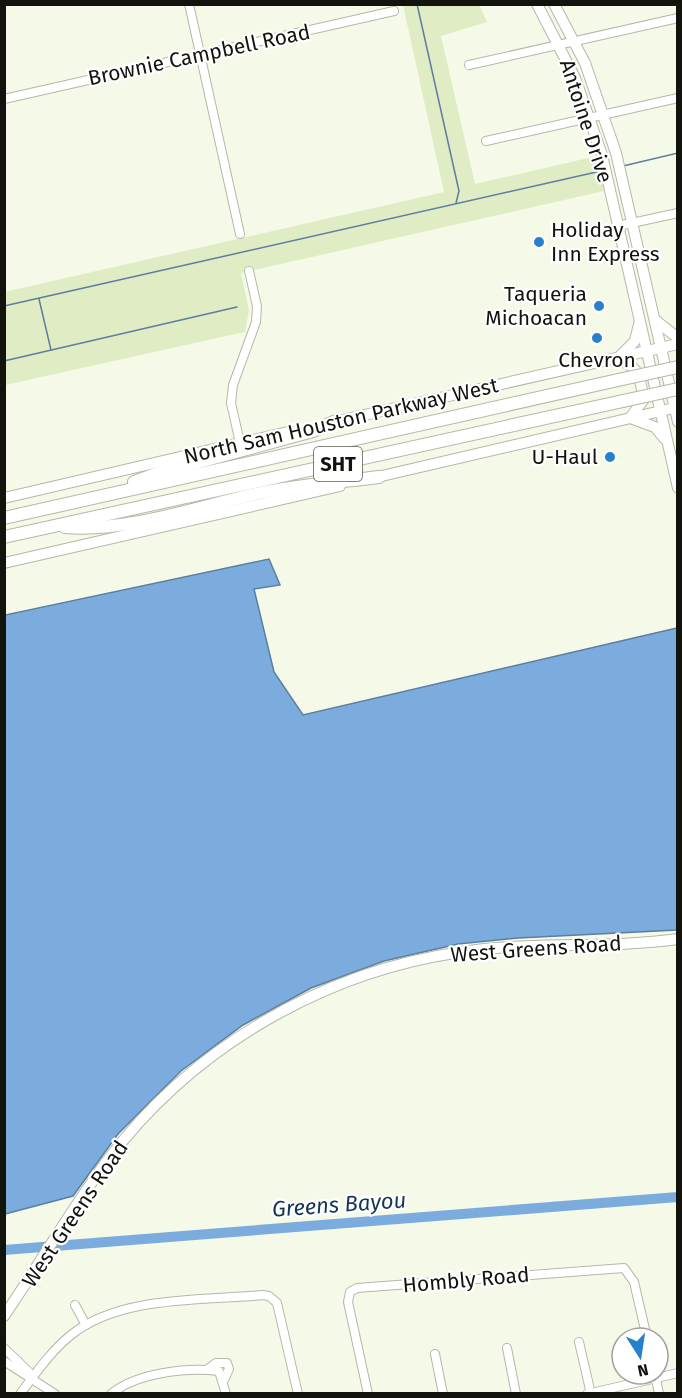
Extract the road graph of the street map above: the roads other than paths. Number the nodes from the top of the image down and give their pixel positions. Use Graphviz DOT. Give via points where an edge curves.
graph roads {
  1 [pos="189,4"];
  2 [pos="537,4"];
  3 [pos="554,4"];
  4 [pos="394,11"];
  5 [pos="678,18"];
  6 [pos="574,41"];
  7 [pos="560,44"];
  8 [pos="200,55"];
  9 [pos="469,65"];
  10 [pos="678,98"];
  11 [pos="4,99"];
  12 [pos="604,115"];
  13 [pos="589,118"];
  14 [pos="486,141"];
  15 [pos="678,213"];
  16 [pos="633,223"];
  17 [pos="618,226"];
  18 [pos="240,234"];
  19 [pos="249,271"];
  20 [pos="655,320"];
  21 [pos="639,321"];
  22 [pos="678,338"];
  23 [pos="678,344"];
  24 [pos="661,348"];
  25 [pos="646,351"];
  26 [pos="616,358"];
  27 [pos="678,367"];
  28 [pos="678,388"];
  29 [pos="676,407"];
  30 [pos="660,411"];
  31 [pos="629,418"];
  32 [pos="336,421"];
  33 [pos="678,422"];
  34 [pos="378,436"];
  35 [pos="667,441"];
  36 [pos="240,443"];
  37 [pos="379,477"];
  38 [pos="678,488"];
  39 [pos="4,498"];
  40 [pos="90,499"];
  41 [pos="4,518"];
  42 [pos="4,526"];
  43 [pos="52,526"];
  44 [pos="4,537"];
  45 [pos="4,563"];
  46 [pos="678,939"];
  47 [pos="75,1305"];
  48 [pos="4,1317"];
  49 [pos="86,1325"];
  50 [pos="644,1326"];
  51 [pos="579,1342"];
  52 [pos="4,1348"];
  53 [pos="507,1348"];
  54 [pos="435,1354"];
  55 [pos="4,1361"];
  56 [pos="33,1377"];
  57 [pos="617,1386"];
  58 [pos="590,1393"];
  59 [pos="20,1394"];
  60 [pos="55,1394"];
  61 [pos="111,1394"];
  62 [pos="226,1394"];
  63 [pos="298,1394"];
  64 [pos="368,1394"];
  65 [pos="443,1394"];
  66 [pos="516,1394"];
  1 -- 8 [label="street"];
  2 -- 7 [label="main road, Antoine Drive"];
  3 -- 6 [label="main road, Antoine Drive"];
  4 -- 8 [label="street, Brownie Campbell Road"];
  5 -- 6 [label="street"];
  6 -- 7 [label="street"];
  6 -- 12 [label="main road, Antoine Drive"];
  7 -- 9 [label="street"];
  7 -- 13 [label="main road, Antoine Drive"];
  8 -- 11 [label="street, Brownie Campbell Road"];
  8 -- 18 [label="street"];
  10 -- 12 [label="street"];
  12 -- 13 [label="street"];
  12 -- 16 [label="main road, Antoine Drive"];
  13 -- 14 [label="street"];
  13 -- 17 [label="main road, Antoine Drive"];
  15 -- 16 [label="street"];
  16 -- 17 [label="street"];
  16 -- 20 [label="main road, Antoine Drive"];
  17 -- 21 [label="main road, Antoine Drive"];
  19 -- 36 [label="street" via="257,306 256,322 231,403"];
  20 -- 22 [label="main road"];
  20 -- 24 [label="main road, Antoine Drive"];
  21 -- 25 [label="main road, Antoine Drive"];
  21 -- 26 [label="main road" via="635,341"];
  23 -- 24 [label="main road, North Sam Houston Parkway West"];
  24 -- 25 [label="main road, North Sam Houston Parkway West"];
  24 -- 29 [label="main road, Antoine Drive"];
  25 -- 26 [label="main road, North Sam Houston Parkway West"];
  25 -- 30 [label="main road, Antoine Drive"];
  26 -- 31 [label="main road" via="638,372 644,399"];
  26 -- 32 [label="main road, North Sam Houston Parkway West"];
  27 -- 34 [label="highway, SHT, bridge"];
  28 -- 43 [label="highway, SHT, bridge"];
  29 -- 30 [label="main road"];
  29 -- 33 [label="main road, Antoine Drive"];
  30 -- 31 [label="main road"];
  30 -- 35 [label="main road, Antoine Drive"];
  31 -- 35 [label="main road" via="655,427"];
  31 -- 37 [label="main road"];
  32 -- 36 [label="main road, North Sam Houston Parkway West"];
  32 -- 40 [label="highway" via="313,431 158,473"];
  34 -- 40 [label="highway, SHT"];
  34 -- 42 [label="highway, SHT"];
  35 -- 38 [label="main road, Antoine Drive"];
  36 -- 39 [label="main road, North Sam Houston Parkway West"];
  37 -- 43 [label="highway" via="262,493 161,517 88,529"];
  37 -- 45 [label="main road"];
  40 -- 41 [label="highway, SHT"];
  43 -- 44 [label="highway, SHT"];
  46 -- 48 [label="main road, West Greens Road" via="459,952 386,969 315,995 248,1032 164,1097 107,1161"];
  47 -- 49 [label="street"];
  49 -- 56 [label="street" via="63,1342"];
  49 -- 63 [label="street" via="137,1306 269,1296 276,1303"];
  50 -- 64 [label="street, Hombly Road" via="634,1282 624,1268 357,1288 350,1292 348,1302"];
  51 -- 58 [label="street"];
  52 -- 56 [label="street"];
  53 -- 66 [label="street"];
  54 -- 65 [label="street"];
  55 -- 56 [label="street"];
  56 -- 59 [label="street"];
  56 -- 60 [label="street"];
  57 -- 58 [label="street"];
  61 -- 62 [label="street" via="146,1376 208,1370 219,1371"];
}
